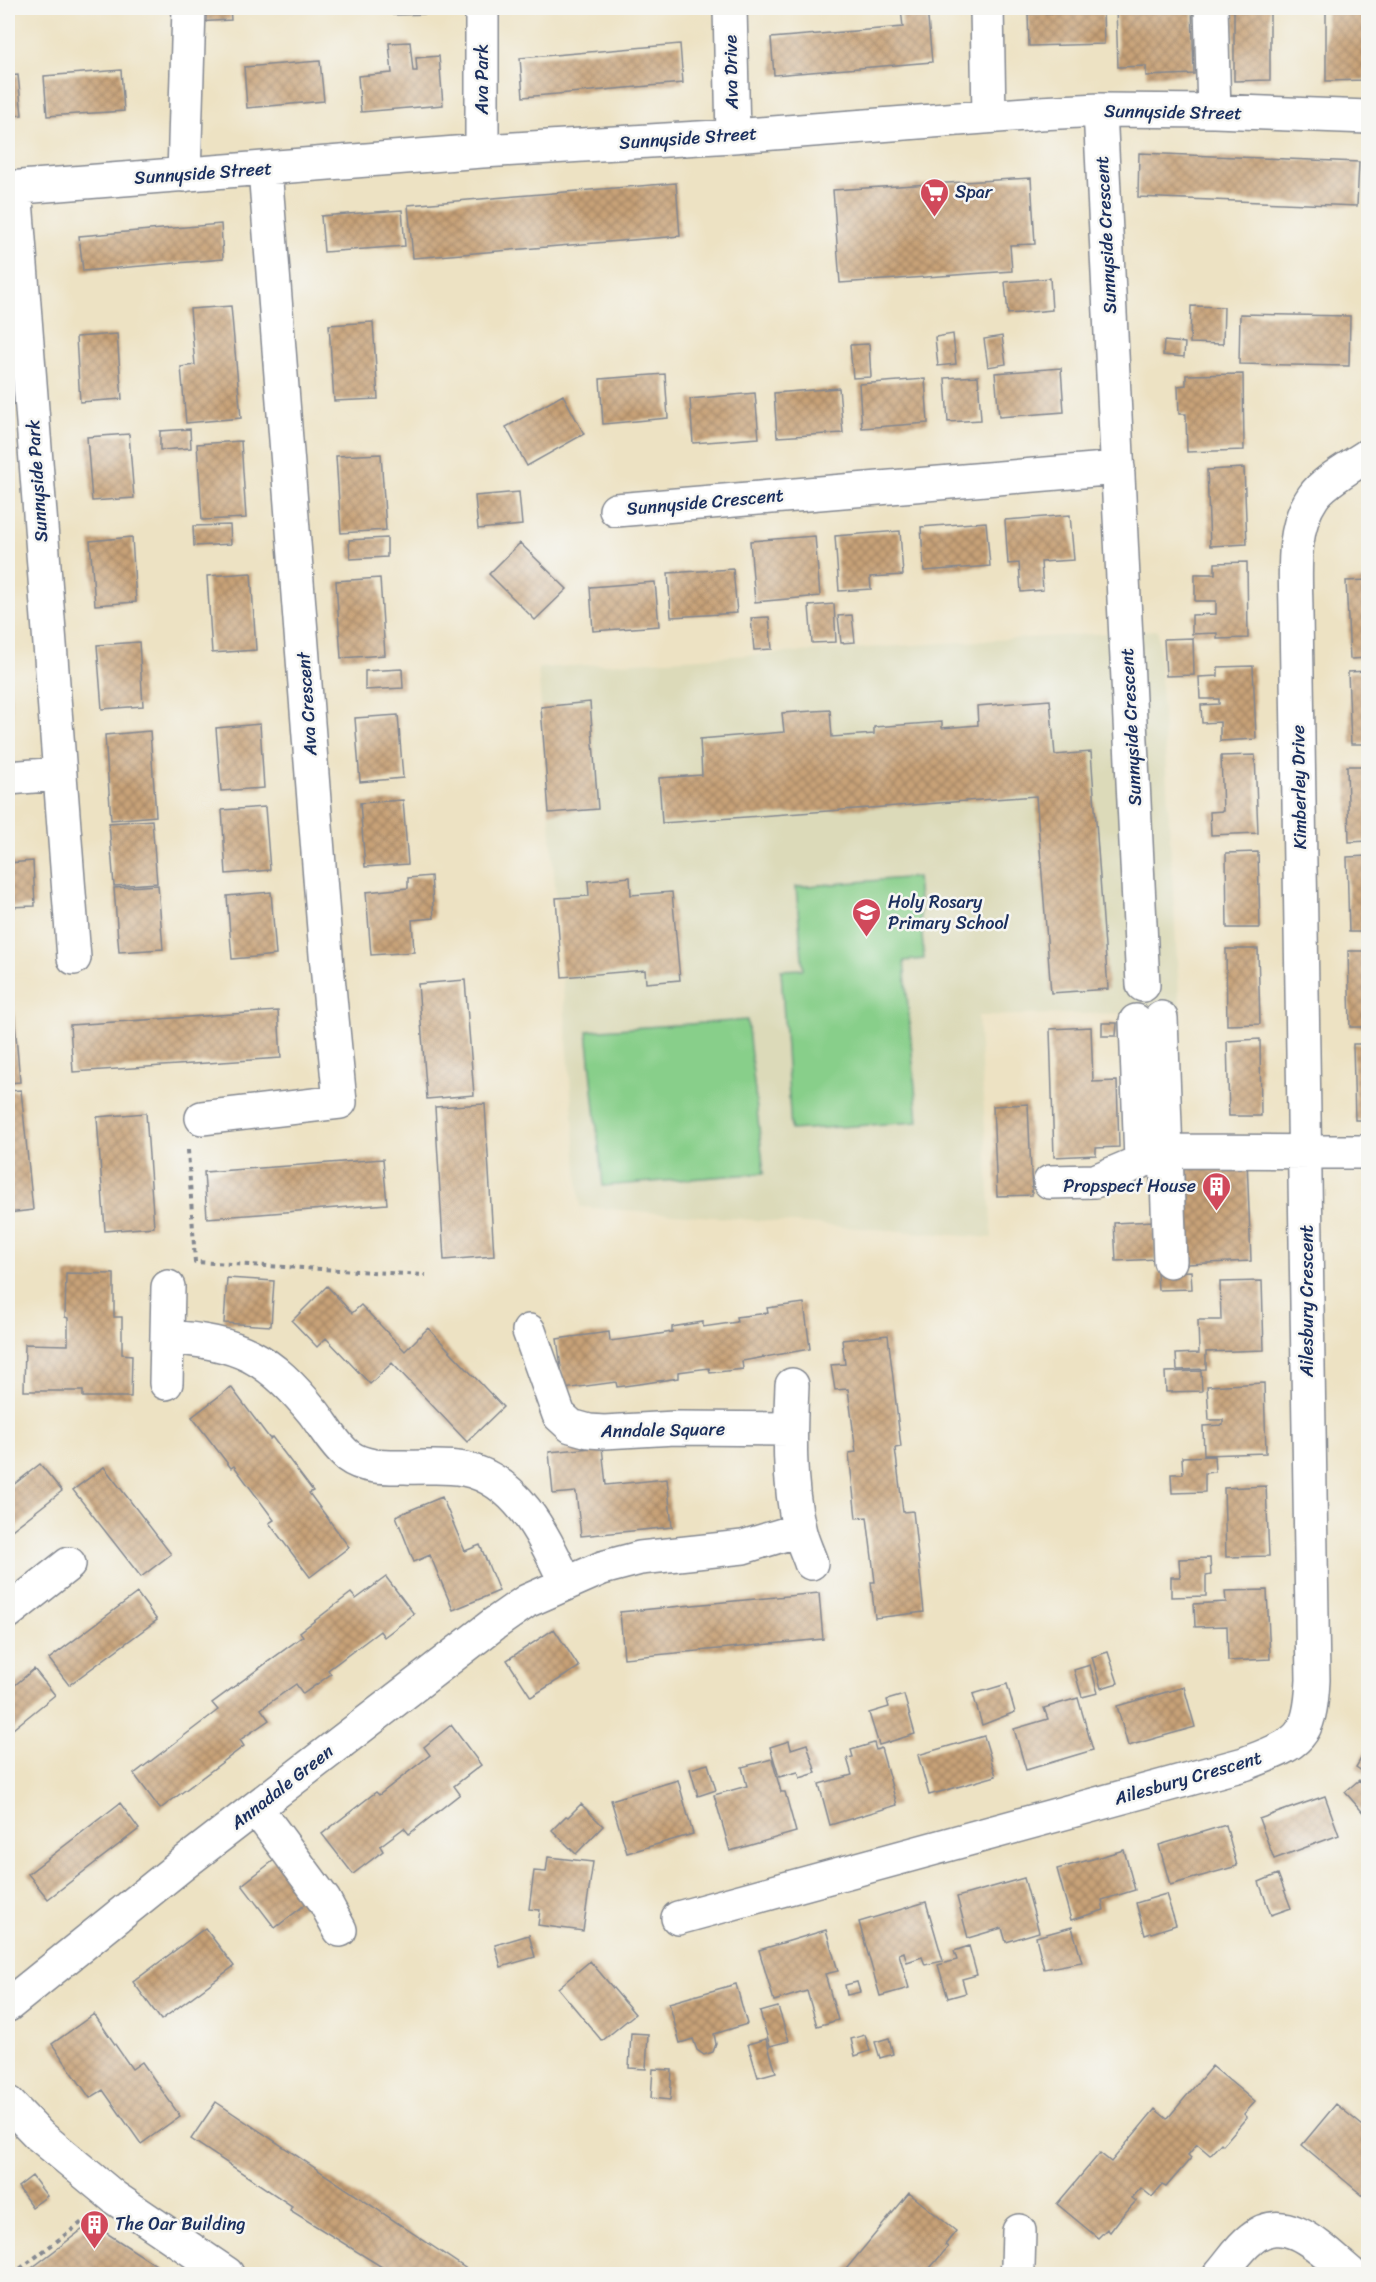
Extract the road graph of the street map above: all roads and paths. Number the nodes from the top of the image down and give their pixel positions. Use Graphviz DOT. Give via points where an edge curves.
graph roads {
  1 [pos="189,8"];
  2 [pos="482,8"];
  3 [pos="730,8"];
  4 [pos="987,8"];
  5 [pos="1211,8"];
  6 [pos="1100,110"];
  7 [pos="1214,111"];
  8 [pos="989,116"];
  9 [pos="1368,117"];
  10 [pos="733,136"];
  11 [pos="482,151"];
  12 [pos="265,169"];
  13 [pos="184,175"];
  14 [pos="11,188"];
  15 [pos="1368,455"];
  16 [pos="1118,468"];
  17 [pos="616,510"];
  18 [pos="60,774"];
  19 [pos="8,778"];
  20 [pos="74,958"];
  21 [pos="1143,985"];
  22 [pos="1148,1019"];
  23 [pos="202,1118"];
  24 [pos="1306,1151"];
  25 [pos="1368,1152"];
  26 [pos="1153,1156"];
  27 [pos="1050,1182"];
  28 [pos="1170,1261"];
  29 [pos="426,1275"];
  30 [pos="168,1287"];
  31 [pos="529,1331"];
  32 [pos="167,1337"];
  33 [pos="166,1383"];
  34 [pos="792,1385"];
  35 [pos="790,1429"];
  36 [pos="799,1530"];
  37 [pos="811,1563"];
  38 [pos="69,1564"];
  39 [pos="566,1583"];
  40 [pos="8,1612"];
  41 [pos="256,1808"];
  42 [pos="678,1918"];
  43 [pos="340,1929"];
  44 [pos="8,2005"];
  45 [pos="8,2103"];
  46 [pos="115,2198"];
  47 [pos="1019,2231"];
  48 [pos="13,2274"];
  49 [pos="227,2274"];
  50 [pos="1016,2274"];
  51 [pos="1220,2274"];
  52 [pos="1351,2274"];
  1 -- 13 [label="street"];
  2 -- 11 [label="street, Ava Park"];
  3 -- 10 [label="street, Ava Drive"];
  4 -- 8 [label="street"];
  5 -- 7 [label="street"];
  6 -- 7 [label="street, Sunnyside Street"];
  6 -- 8 [label="street, Sunnyside Street"];
  6 -- 16 [label="street, Sunnyside Crescent"];
  7 -- 9 [label="street, Sunnyside Street"];
  8 -- 10 [label="street, Sunnyside Street"];
  10 -- 11 [label="street, Sunnyside Street"];
  11 -- 12 [label="street, Sunnyside Street"];
  12 -- 13 [label="street, Sunnyside Street"];
  12 -- 23 [label="street, Ava Crescent" via="340,1102"];
  13 -- 14 [label="street, Sunnyside Street"];
  14 -- 18 [label="street, Sunnyside Park"];
  15 -- 24 [label="street, Kimberley Drive" via="1314,496 1301,520 1296,546"];
  16 -- 17 [label="street, Sunnyside Crescent"];
  16 -- 21 [label="street, Sunnyside Crescent"];
  18 -- 19 [label="street"];
  18 -- 20 [label="street, Sunnyside Park"];
  22 -- 26 [label="street"];
  23 -- 29 [label="path" via="186,1123 195,1262"];
  24 -- 25 [label="street"];
  24 -- 26 [label="street"];
  24 -- 42 [label="street, Ailesbury Crescent" via="1313,1680 1311,1709 1303,1732 1284,1749 1244,1764"];
  26 -- 27 [label="street" via="1095,1181"];
  26 -- 28 [label="street"];
  30 -- 32 [label="street"];
  31 -- 35 [label="street, Anndale Square" via="559,1414 572,1426 604,1432"];
  32 -- 33 [label="street"];
  32 -- 39 [label="street" via="196,1339 257,1358 298,1393 347,1456 365,1465 442,1466 490,1478 533,1519"];
  34 -- 35 [label="street"];
  35 -- 36 [label="street" via="793,1499"];
  36 -- 37 [label="street"];
  36 -- 39 [label="street" via="742,1547 640,1558"];
  38 -- 40 [label="street"];
  39 -- 41 [label="street, Annadale Green" via="527,1601 494,1624"];
  41 -- 43 [label="street" via="324,1900"];
  41 -- 44 [label="street, Annadale Green"];
  45 -- 46 [label="street" via="39,2135"];
  46 -- 48 [label="path"];
  46 -- 49 [label="street"];
  47 -- 50 [label="street"];
  51 -- 52 [label="street" via="1250,2240 1262,2231 1275,2229 1304,2235"];
}
